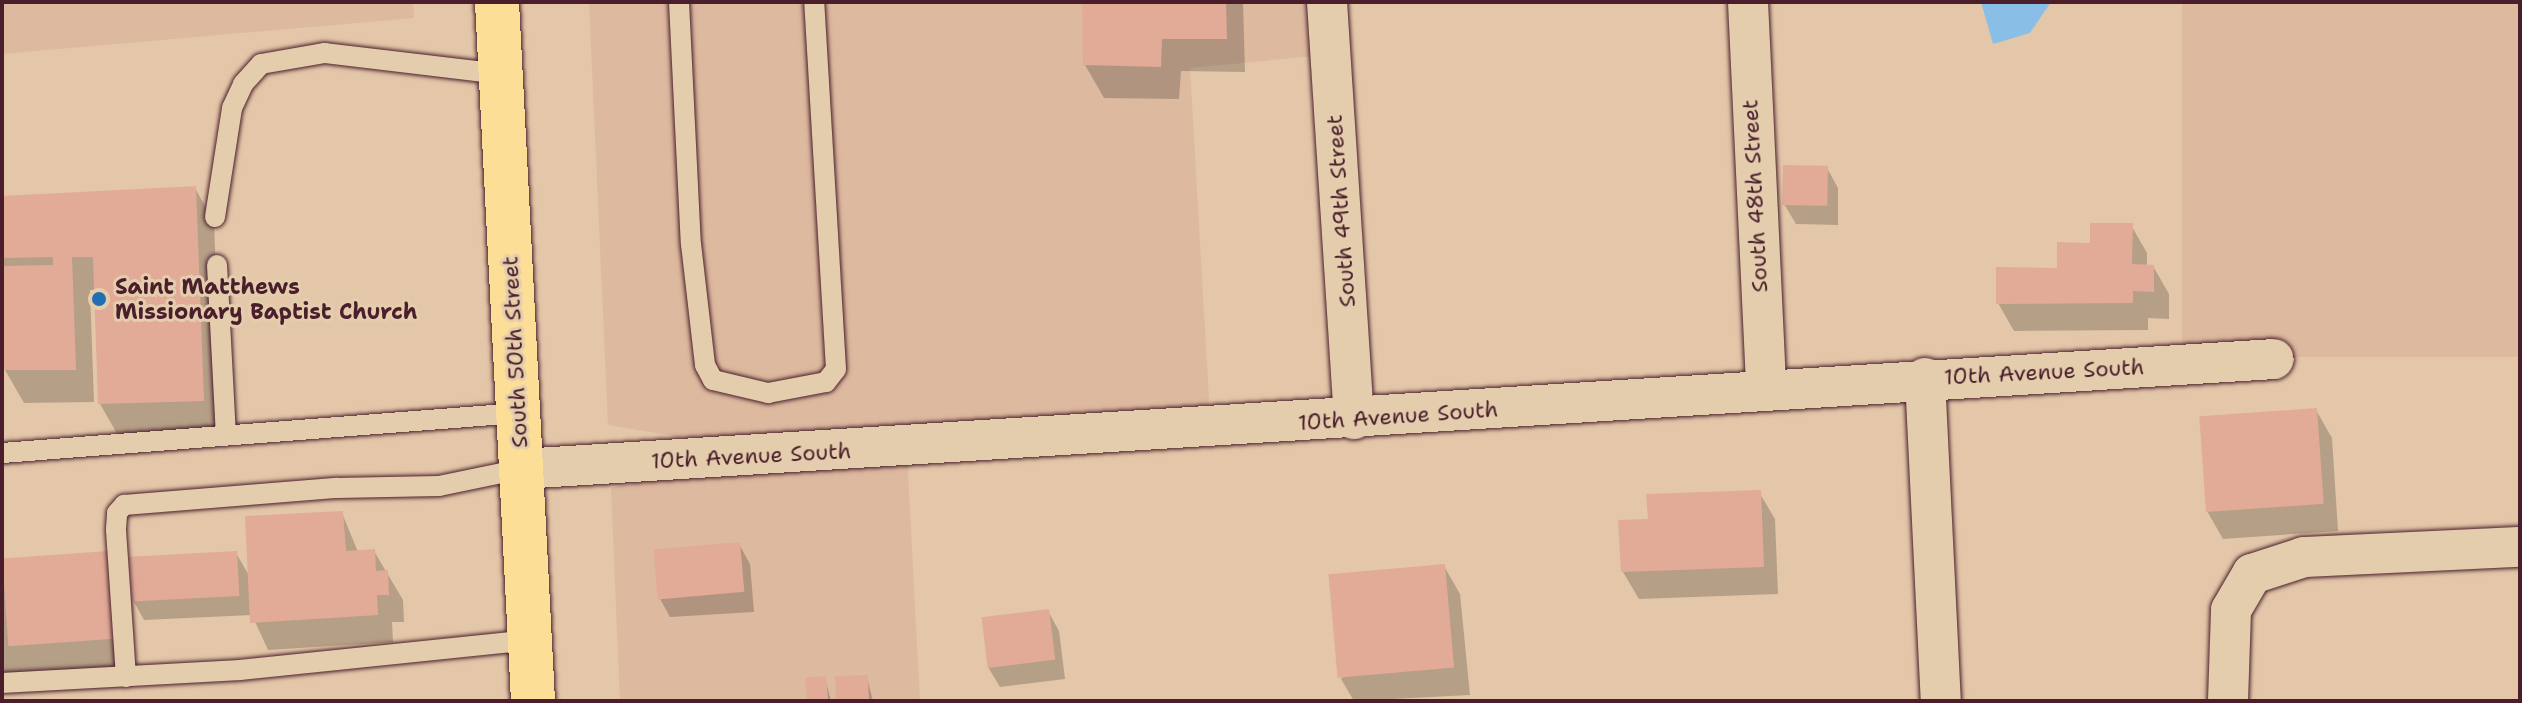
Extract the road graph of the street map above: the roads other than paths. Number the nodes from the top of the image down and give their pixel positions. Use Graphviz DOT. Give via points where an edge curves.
graph roads {
  1 [pos="497,2"];
  2 [pos="679,2"];
  3 [pos="814,2"];
  4 [pos="1327,2"];
  5 [pos="1748,2"];
  6 [pos="500,74"];
  7 [pos="215,217"];
  8 [pos="217,265"];
  9 [pos="2274,359"];
  10 [pos="1925,378"];
  11 [pos="1766,390"];
  12 [pos="518,413"];
  13 [pos="1354,419"];
  14 [pos="226,435"];
  15 [pos="2,453"];
  16 [pos="521,469"];
  17 [pos="2520,547"];
  18 [pos="530,640"];
  19 [pos="126,677"];
  20 [pos="2,683"];
  21 [pos="533,701"];
  22 [pos="1941,701"];
  23 [pos="2228,701"];
  1 -- 6 [label="main road, South 50th Street"];
  2 -- 3 [label="lane" via="691,244 705,365 713,380 768,393 826,382 836,369"];
  4 -- 13 [label="street, South 49th Street"];
  5 -- 11 [label="street, South 48th Street"];
  6 -- 7 [label="lane" via="325,53 261,64 243,84 232,108"];
  6 -- 12 [label="main road, South 50th Street"];
  8 -- 14 [label="lane"];
  9 -- 10 [label="street, 10th Avenue South"];
  10 -- 11 [label="street, 10th Avenue South"];
  10 -- 22 [label="street"];
  11 -- 13 [label="street, 10th Avenue South"];
  12 -- 14 [label="lane"];
  12 -- 16 [label="main road, South 50th Street"];
  13 -- 16 [label="street, 10th Avenue South"];
  14 -- 15 [label="lane"];
  16 -- 18 [label="main road, South 50th Street"];
  16 -- 19 [label="lane" via="439,486 337,488 124,505 117,513 116,529"];
  17 -- 23 [label="street" via="2304,557 2252,574 2231,610"];
  18 -- 19 [label="lane" via="374,659"];
  18 -- 21 [label="main road, South 50th Street"];
  19 -- 20 [label="lane"];
}
